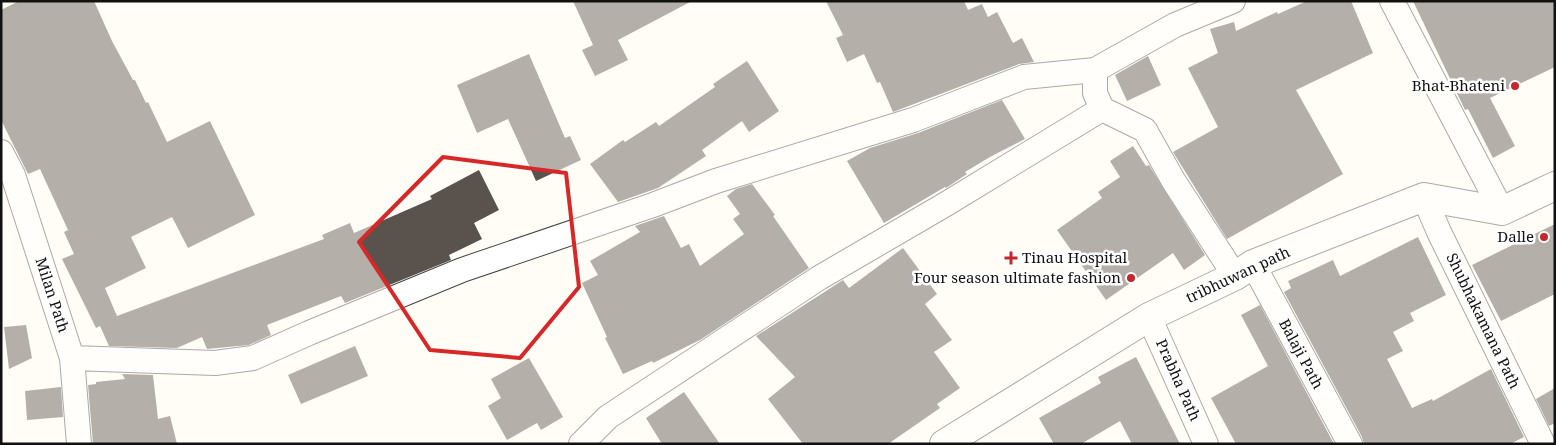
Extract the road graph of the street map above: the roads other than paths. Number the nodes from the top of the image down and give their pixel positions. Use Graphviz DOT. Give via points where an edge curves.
graph roads {
  1 [pos="1232,1"];
  2 [pos="1392,1"];
  3 [pos="1094,70"];
  4 [pos="1102,109"];
  5 [pos="1,152"];
  6 [pos="7,176"];
  7 [pos="1555,186"];
  8 [pos="1424,197"];
  9 [pos="1502,211"];
  10 [pos="1244,270"];
  11 [pos="1149,317"];
  12 [pos="72,358"];
  13 [pos="79,444"];
  14 [pos="581,444"];
  15 [pos="944,444"];
  16 [pos="1206,444"];
  17 [pos="1350,444"];
  18 [pos="1542,444"];
  1 -- 3 [label="street" via="1174,25"];
  2 -- 9 [label="street"];
  3 -- 4 [label="street" via="1095,94"];
  3 -- 12 [label="street" via="1024,78 913,120 716,180 654,205 462,270 253,358 215,363"];
  4 -- 10 [label="street, Balaji Path" via="1146,130 1174,180"];
  4 -- 14 [label="street" via="819,278 608,417"];
  5 -- 6 [label="street, Milan Path"];
  6 -- 12 [label="street, Milan Path"];
  7 -- 9 [label="street"];
  8 -- 9 [label="street"];
  8 -- 10 [label="street, tribhuwan path"];
  8 -- 18 [label="street, Shubhakamana Path"];
  10 -- 11 [label="street, tribhuwan path"];
  10 -- 17 [label="street, Balaji Path"];
  11 -- 15 [label="street, tribhuwan path"];
  11 -- 16 [label="street, Prabha Path"];
  12 -- 13 [label="street, Milan Path"];
}
